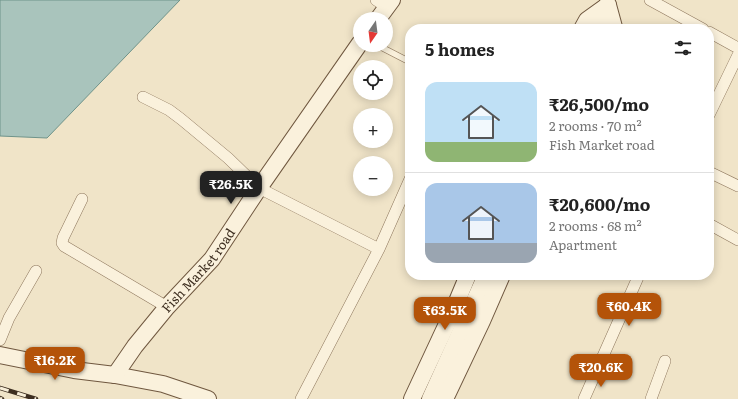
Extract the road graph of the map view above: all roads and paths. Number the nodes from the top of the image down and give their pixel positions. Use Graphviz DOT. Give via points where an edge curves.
graph roads {
  1 [pos="650,0"];
  2 [pos="609,2"];
  3 [pos="585,24"];
  4 [pos="599,24"];
  5 [pos="613,24"];
  6 [pos="694,24"];
  7 [pos="714,35"];
  8 [pos="738,48"];
  9 [pos="354,52"];
  10 [pos="391,52"];
  11 [pos="738,55"];
  12 [pos="405,59"];
  13 [pos="143,97"];
  14 [pos="714,105"];
  15 [pos="714,174"];
  16 [pos="738,186"];
  17 [pos="259,188"];
  18 [pos="405,190"];
  19 [pos="82,198"];
  20 [pos="714,227"];
  21 [pos="738,240"];
  22 [pos="378,249"];
  23 [pos="36,272"];
  24 [pos="466,280"];
  25 [pos="484,280"];
  26 [pos="500,280"];
  27 [pos="637,280"];
  28 [pos="166,307"];
  29 [pos="0,340"];
  30 [pos="0,355"];
  31 [pos="665,361"];
  32 [pos="115,375"];
  33 [pos="208,399"];
  34 [pos="300,399"];
  35 [pos="412,399"];
  36 [pos="430,399"];
  37 [pos="445,399"];
  38 [pos="584,399"];
  39 [pos="651,399"];
  1 -- 6 [label="street"];
  2 -- 3 [label="street"];
  2 -- 4 [label="street"];
  2 -- 5 [label="street"];
  7 -- 8 [label="street"];
  9 -- 17 [label="street, Fish Market road"];
  10 -- 12 [label="lane"];
  11 -- 14 [label="street"];
  13 -- 17 [label="street" via="181,119"];
  15 -- 16 [label="street"];
  17 -- 22 [label="street"];
  17 -- 28 [label="street, Fish Market road" via="212,258"];
  18 -- 22 [label="street"];
  19 -- 28 [label="street" via="63,238 64,246"];
  20 -- 21 [label="street"];
  22 -- 34 [label="street"];
  23 -- 29 [label="street" via="9,318"];
  24 -- 35 [label="street"];
  25 -- 36 [label="street"];
  26 -- 37 [label="street"];
  27 -- 38 [label="street"];
  28 -- 32 [label="street, Fish Market road"];
  30 -- 32 [label="street" via="74,370"];
  31 -- 39 [label="street"];
  32 -- 33 [label="street" via="163,384"];
}
